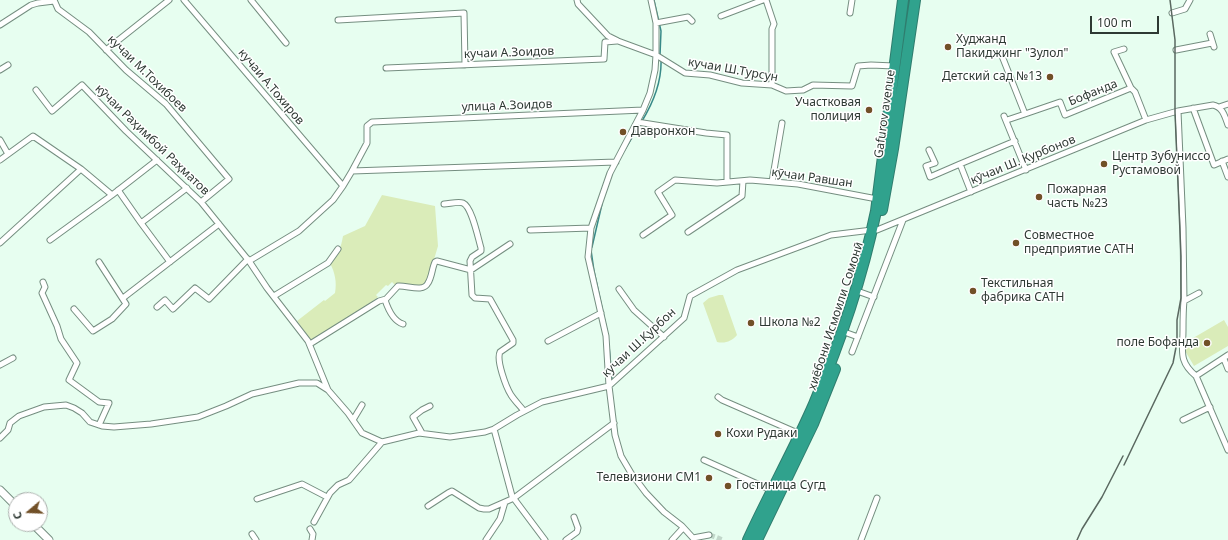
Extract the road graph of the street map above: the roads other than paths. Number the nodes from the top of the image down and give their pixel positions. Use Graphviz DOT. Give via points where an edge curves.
graph roads {
  1 [pos="169,0"];
  2 [pos="184,0"];
  3 [pos="251,0"];
  4 [pos="577,0"];
  5 [pos="651,0"];
  6 [pos="762,0"];
  7 [pos="766,0"];
  8 [pos="852,0"];
  9 [pos="904,0"];
  10 [pos="915,0"];
  11 [pos="1190,0"];
  12 [pos="54,1"];
  13 [pos="850,12"];
  14 [pos="1172,13"];
  15 [pos="722,16"];
  16 [pos="338,20"];
  17 [pos="692,21"];
  18 [pos="656,23"];
  19 [pos="0,25"];
  20 [pos="1210,34"];
  21 [pos="618,41"];
  22 [pos="286,43"];
  23 [pos="1124,49"];
  24 [pos="106,50"];
  25 [pos="1176,50"];
  26 [pos="901,51"];
  27 [pos="1002,56"];
  28 [pos="659,57"];
  29 [pos="8,65"];
  30 [pos="465,65"];
  31 [pos="894,66"];
  32 [pos="386,68"];
  33 [pos="0,70"];
  34 [pos="772,85"];
  35 [pos="1130,88"];
  36 [pos="36,90"];
  37 [pos="1228,104"];
  38 [pos="1219,107"];
  39 [pos="1193,108"];
  40 [pos="643,110"];
  41 [pos="1178,111"];
  42 [pos="1025,114"];
  43 [pos="1146,120"];
  44 [pos="639,122"];
  45 [pos="782,123"];
  46 [pos="1228,125"];
  47 [pos="0,140"];
  48 [pos="1015,141"];
  49 [pos="930,150"];
  50 [pos="8,154"];
  51 [pos="1228,159"];
  52 [pos="0,160"];
  53 [pos="157,160"];
  54 [pos="1222,161"];
  55 [pos="616,162"];
  56 [pos="960,164"];
  57 [pos="81,169"];
  58 [pos="1026,170"];
  59 [pos="352,171"];
  60 [pos="1228,177"];
  61 [pos="727,181"];
  62 [pos="743,181"];
  63 [pos="772,182"];
  64 [pos="343,186"];
  65 [pos="187,188"];
  66 [pos="118,190"];
  67 [pos="971,192"];
  68 [pos="112,195"];
  69 [pos="878,199"];
  70 [pos="202,202"];
  71 [pos="444,204"];
  72 [pos="903,220"];
  73 [pos="141,223"];
  74 [pos="219,224"];
  75 [pos="591,228"];
  76 [pos="530,230"];
  77 [pos="875,230"];
  78 [pos="688,232"];
  79 [pos="643,235"];
  80 [pos="50,240"];
  81 [pos="0,243"];
  82 [pos="510,244"];
  83 [pos="338,249"];
  84 [pos="249,260"];
  85 [pos="99,262"];
  86 [pos="170,262"];
  87 [pos="471,270"];
  88 [pos="43,282"];
  89 [pos="619,289"];
  90 [pos="860,292"];
  91 [pos="1199,293"];
  92 [pos="274,296"];
  93 [pos="874,296"];
  94 [pos="123,298"];
  95 [pos="385,300"];
  96 [pos="1184,301"];
  97 [pos="157,307"];
  98 [pos="74,309"];
  99 [pos="601,313"];
  100 [pos="403,324"];
  101 [pos="847,333"];
  102 [pos="664,337"];
  103 [pos="858,337"];
  104 [pos="548,341"];
  105 [pos="310,344"];
  106 [pos="852,352"];
  107 [pos="1226,357"];
  108 [pos="13,358"];
  109 [pos="0,365"];
  110 [pos="1228,369"];
  111 [pos="1196,376"];
  112 [pos="609,386"];
  113 [pos="328,390"];
  114 [pos="718,397"];
  115 [pos="362,405"];
  116 [pos="430,406"];
  117 [pos="1210,407"];
  118 [pos="524,410"];
  119 [pos="353,420"];
  120 [pos="1183,420"];
  121 [pos="614,423"];
  122 [pos="99,425"];
  123 [pos="494,429"];
  124 [pos="422,433"];
  125 [pos="800,434"];
  126 [pos="0,438"];
  127 [pos="382,442"];
  128 [pos="1228,450"];
  129 [pos="704,460"];
  130 [pos="0,490"];
  131 [pos="772,490"];
  132 [pos="8,498"];
  133 [pos="327,498"];
  134 [pos="514,498"];
  135 [pos="877,498"];
  136 [pos="257,499"];
  137 [pos="505,502"];
  138 [pos="428,506"];
  139 [pos="574,516"];
  140 [pos="314,522"];
  141 [pos="683,528"];
  142 [pos="310,529"];
  143 [pos="41,532"];
  144 [pos="252,534"];
  145 [pos="709,537"];
  146 [pos="49,540"];
  147 [pos="256,540"];
  148 [pos="312,540"];
  149 [pos="486,540"];
  150 [pos="545,540"];
  151 [pos="566,540"];
  152 [pos="672,540"];
  153 [pos="748,540"];
  154 [pos="757,540"];
  155 [pos="861,540"];
  1 -- 24 [label="street"];
  2 -- 64 [label="street, кучаи А.Тохиров"];
  3 -- 22 [label="street"];
  4 -- 21 [label="street, кучаи Ш.Турсун" via="608,36"];
  5 -- 18 [label="street"];
  6 -- 15 [label="street"];
  7 -- 34 [label="street" via="774,24"];
  8 -- 13 [label="street"];
  9 -- 26 [label="highway"];
  10 -- 26 [label="highway, Gafurov avenue"];
  11 -- 14 [label="street" via="1185,9"];
  12 -- 19 [label="street" via="31,5"];
  12 -- 24 [label="street, кучаи М.Тохибоев" via="58,9 89,32"];
  16 -- 30 [label="street" via="464,14"];
  17 -- 18 [label="street" via="688,17"];
  18 -- 28 [label="street"];
  20 -- 25 [label="street" via="1213,45"];
  21 -- 28 [label="street, кучаи Ш.Турсун"];
  21 -- 30 [label="street, кучаи А.Зоидов" via="605,42 604,59"];
  23 -- 35 [label="street, Бофанда" via="1114,52"];
  24 -- 70 [label="street, кучаи М.Тохибоев" via="166,104 229,179"];
  26 -- 31 [label="highway"];
  26 -- 77 [label="highway, Gafurov avenue" via="891,164"];
  27 -- 42 [label="street"];
  28 -- 34 [label="street, кучаи Ш.Турсун" via="685,73 710,75 742,83"];
  28 -- 40 [label="street"];
  29 -- 33 [label="street"];
  30 -- 32 [label="street, кучаи А.Зоидов"];
  31 -- 34 [label="street, кучаи Ш.Турсун" via="858,66 852,86 813,85 803,90 786,91"];
  31 -- 69 [label="highway"];
  35 -- 42 [label="street, Бофанда" via="1065,115 1060,102"];
  35 -- 43 [label="street, Бофанда" via="1135,92"];
  36 -- 53 [label="street, кӯчаи Раҳимбой Раҳматов" via="52,111 82,85"];
  37 -- 38 [label="street, кӯчаи Ш. Курбонов"];
  38 -- 39 [label="street, кӯчаи Ш. Курбонов" via="1213,105"];
  38 -- 46 [label="street"];
  39 -- 41 [label="street, кӯчаи Ш. Курбонов"];
  39 -- 54 [label="street" via="1214,165"];
  40 -- 44 [label="street"];
  40 -- 59 [label="street, улица А.Зоидов" via="372,122 367,126 368,144"];
  41 -- 43 [label="street, кӯчаи Ш. Курбонов"];
  41 -- 96 [label="street"];
  42 -- 48 [label="street, Бофанда" via="1006,118"];
  43 -- 58 [label="street, кӯчаи Ш. Курбонов"];
  44 -- 55 [label="street"];
  44 -- 61 [label="street" via="727,135"];
  45 -- 63 [label="street"];
  47 -- 50 [label="street"];
  48 -- 56 [label="street"];
  48 -- 58 [label="street, Бофанда"];
  49 -- 56 [label="street" via="935,163 926,166 930,177"];
  50 -- 52 [label="street"];
  50 -- 57 [label="street" via="33,136"];
  51 -- 54 [label="street"];
  53 -- 65 [label="street, кӯчаи Раҳимбой Раҳматов"];
  53 -- 66 [label="street"];
  54 -- 60 [label="street"];
  55 -- 59 [label="street"];
  55 -- 75 [label="street"];
  56 -- 67 [label="street"];
  57 -- 68 [label="street"];
  57 -- 81 [label="street"];
  58 -- 67 [label="street, кӯчаи Ш. Курбонов"];
  59 -- 64 [label="street"];
  61 -- 62 [label="street, кӯчаи Равшан"];
  61 -- 79 [label="street, кӯчаи Равшан" via="717,183 675,180 658,192 672,215"];
  62 -- 63 [label="street, кӯчаи Равшан"];
  62 -- 78 [label="street" via="742,196"];
  63 -- 69 [label="street, кӯчаи Равшан" via="798,184"];
  64 -- 84 [label="street" via="333,200 299,231"];
  65 -- 70 [label="street, кӯчаи Раҳимбой Раҳматов"];
  65 -- 73 [label="street"];
  66 -- 68 [label="street"];
  66 -- 73 [label="street"];
  67 -- 72 [label="street, кӯчаи Ш. Курбонов"];
  68 -- 80 [label="street"];
  69 -- 77 [label="highway"];
  70 -- 74 [label="street, кӯчаи Раҳимбой Раҳматов"];
  71 -- 87 [label="street" via="462,203 468,206 481,248 479,253 471,258"];
  72 -- 77 [label="street, кӯчаи Ш. Курбонов"];
  72 -- 93 [label="street"];
  73 -- 86 [label="street"];
  74 -- 84 [label="street, кӯчаи Раҳимбой Раҳматов"];
  74 -- 86 [label="street"];
  75 -- 76 [label="street"];
  75 -- 99 [label="street" via="588,257"];
  77 -- 90 [label="highway, хиёбони Исмоили Сомонӣ"];
  77 -- 102 [label="street, кучаи Ш.Қурбон" via="831,235 737,270 690,296 684,318"];
  77 -- 125 [label="highway, хиёбони Исмоили Сомонӣ" via="842,333"];
  82 -- 87 [label="street"];
  83 -- 92 [label="street" via="328,263"];
  84 -- 92 [label="street, кӯчаи Раҳимбой Раҳматов"];
  84 -- 97 [label="street" via="209,299 195,288 173,309 165,300"];
  85 -- 94 [label="street"];
  86 -- 94 [label="street"];
  87 -- 95 [label="street" via="437,260 428,284 422,288 398,286"];
  87 -- 118 [label="street" via="473,297 490,299 514,340 513,344 500,352 498,359 511,395"];
  88 -- 122 [label="street" via="46,287 42,293 61,339 77,363 69,380 99,402 109,404"];
  89 -- 102 [label="street" via="634,310"];
  90 -- 93 [label="street"];
  90 -- 101 [label="highway, хиёбони Исмоили Сомонӣ"];
  91 -- 96 [label="street"];
  92 -- 105 [label="street, кӯчаи Раҳимбой Раҳматов"];
  93 -- 103 [label="street"];
  94 -- 98 [label="street" via="126,304 112,319 93,331"];
  95 -- 100 [label="street" via="397,322"];
  95 -- 105 [label="street" via="379,301"];
  96 -- 111 [label="street" via="1182,353 1189,370"];
  99 -- 104 [label="street"];
  99 -- 112 [label="street" via="606,336"];
  101 -- 103 [label="street"];
  101 -- 154 [label="highway, хиёбони Исмоили Сомонӣ" via="820,406"];
  102 -- 112 [label="street, кучаи Ш.Қурбон"];
  103 -- 106 [label="street"];
  105 -- 113 [label="street, кӯчаи Раҳимбой Раҳматов"];
  107 -- 110 [label="street"];
  107 -- 111 [label="street"];
  108 -- 109 [label="street"];
  111 -- 117 [label="street"];
  112 -- 118 [label="street, кучаи Ш.Қурбон" via="542,402"];
  112 -- 121 [label="street"];
  113 -- 119 [label="street"];
  113 -- 122 [label="street" via="317,383 299,383 252,394 191,419 114,427"];
  114 -- 125 [label="street"];
  115 -- 119 [label="street"];
  116 -- 124 [label="street" via="413,417"];
  117 -- 120 [label="street"];
  117 -- 128 [label="street"];
  118 -- 123 [label="street, кучаи Ш.Қурбон"];
  119 -- 127 [label="street" via="362,433"];
  121 -- 134 [label="street"];
  121 -- 141 [label="street" via="621,456 631,473 646,493"];
  122 -- 126 [label="street" via="90,422 82,413 66,405 44,407 19,416 10,423 8,430"];
  123 -- 124 [label="street, кучаи Ш.Қурбон" via="450,437"];
  123 -- 134 [label="street"];
  124 -- 127 [label="street, кучаи Ш.Қурбон"];
  125 -- 131 [label="highway, хиёбони Исмоили Сомонӣ"];
  127 -- 133 [label="street" via="349,480 338,485"];
  129 -- 131 [label="street"];
  130 -- 132 [label="main road"];
  131 -- 153 [label="highway, хиёбони Исмоили Сомонӣ"];
  133 -- 136 [label="street" via="302,484"];
  133 -- 140 [label="street"];
  134 -- 137 [label="street"];
  134 -- 150 [label="street"];
  135 -- 155 [label="street"];
  137 -- 138 [label="street" via="484,510 452,491"];
  137 -- 149 [label="street" via="500,519"];
  139 -- 151 [label="street" via="577,532"];
  141 -- 145 [label="street" via="693,538"];
  141 -- 152 [label="street"];
  142 -- 148 [label="street"];
  143 -- 146 [label="main road"];
  144 -- 147 [label="street"];
}
